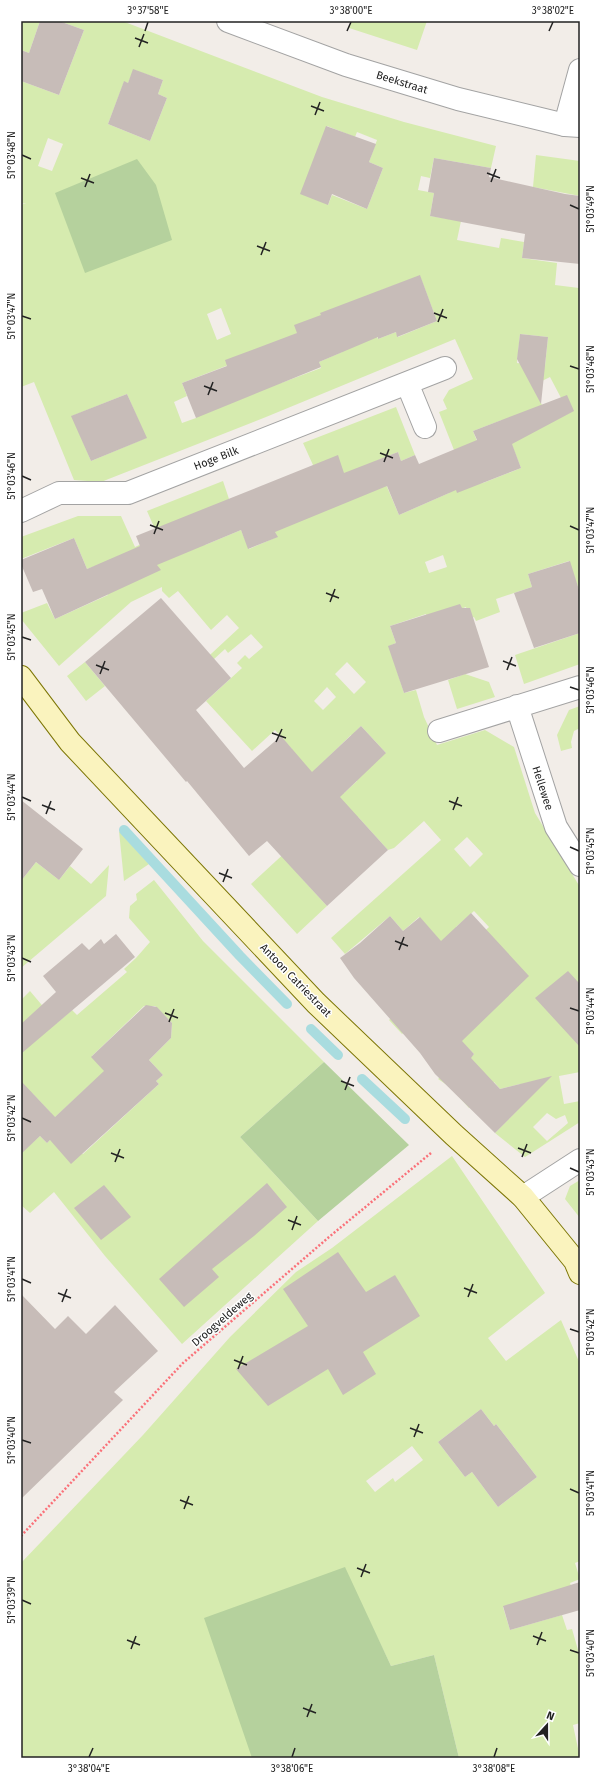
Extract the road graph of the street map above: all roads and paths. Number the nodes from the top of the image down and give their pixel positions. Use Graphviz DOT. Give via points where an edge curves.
graph roads {
  1 [pos="228,21"];
  2 [pos="580,70"];
  3 [pos="572,125"];
  4 [pos="445,368"];
  5 [pos="407,383"];
  6 [pos="425,426"];
  7 [pos="21,511"];
  8 [pos="21,677"];
  9 [pos="580,687"];
  10 [pos="517,706"];
  11 [pos="439,731"];
  12 [pos="580,865"];
  13 [pos="454,1136"];
  14 [pos="580,1160"];
  15 [pos="523,1197"];
  16 [pos="580,1273"];
  17 [pos="21,1536"];
  1 -- 3 [label="street, Beekstraat" via="346,65 458,99"];
  2 -- 3 [label="street"];
  4 -- 5 [label="street, Hoge Bilk"];
  5 -- 6 [label="street"];
  5 -- 7 [label="street, Hoge Bilk" via="128,492 59,493"];
  8 -- 13 [label="main road, Antoon Catriestraat" via="70,742 316,1003"];
  9 -- 10 [label="street"];
  10 -- 11 [label="street"];
  10 -- 12 [label="street, Hellewee" via="556,827"];
  13 -- 15 [label="main road, Antoon Catriestraat"];
  13 -- 17 [label="path, Droogveldeweg" via="328,1236 183,1363"];
  14 -- 15 [label="street"];
  15 -- 16 [label="main road, Antoon Catriestraat" via="575,1261"];
}
